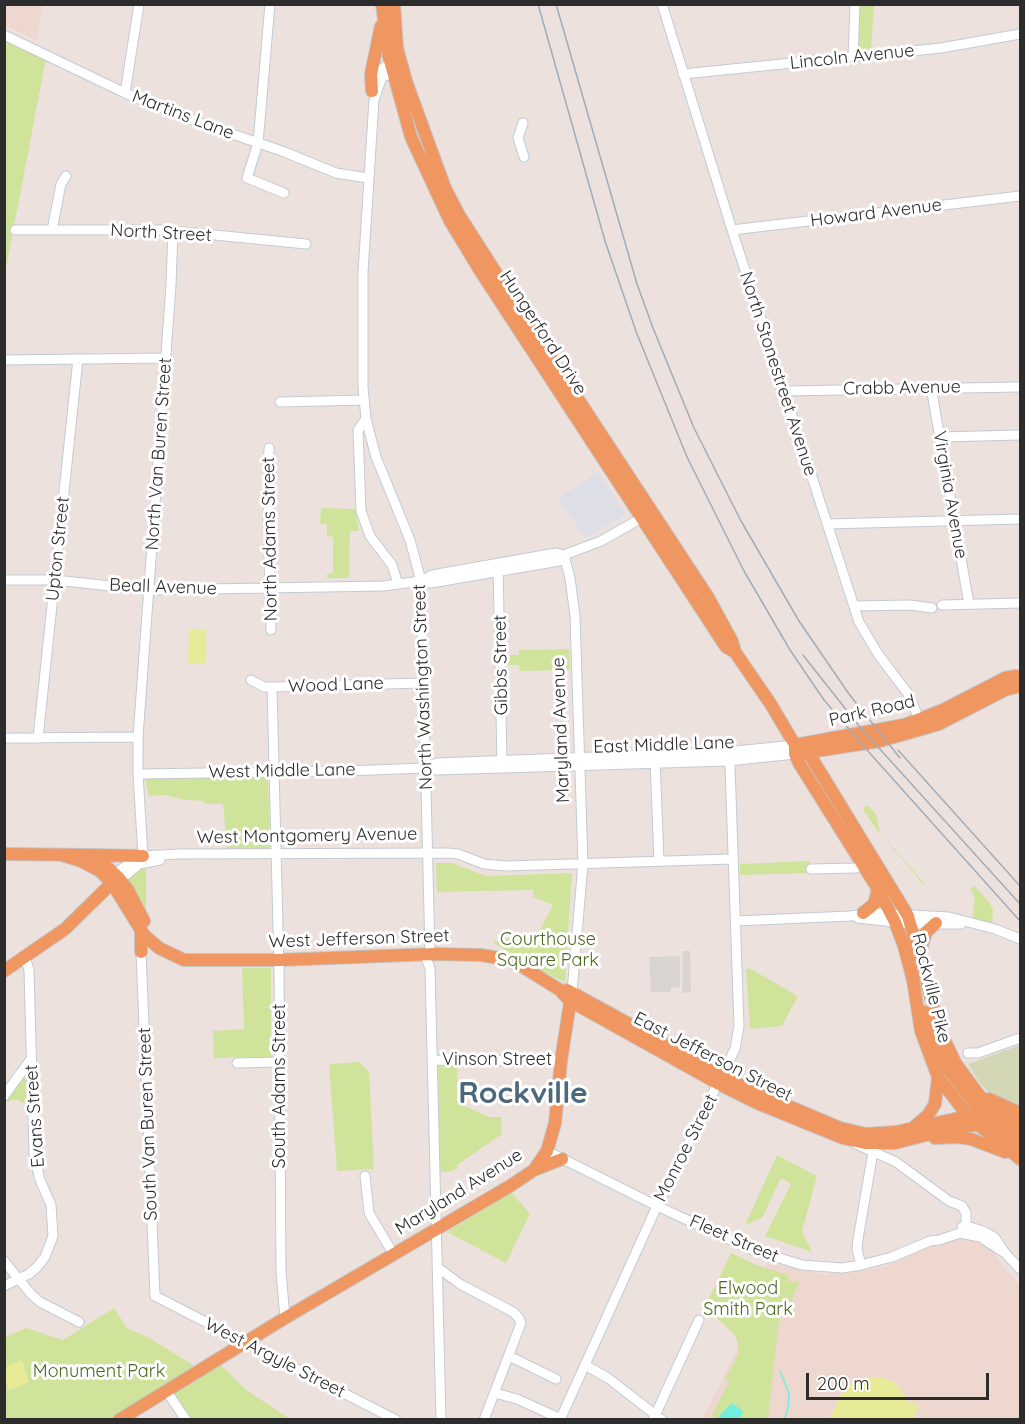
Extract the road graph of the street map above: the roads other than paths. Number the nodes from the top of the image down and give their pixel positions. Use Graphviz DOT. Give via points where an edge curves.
graph roads {
  1 [pos="139,4"];
  2 [pos="270,4"];
  3 [pos="382,4"];
  4 [pos="394,4"];
  5 [pos="662,4"];
  6 [pos="855,4"];
  7 [pos="383,19"];
  8 [pos="1020,34"];
  9 [pos="4,35"];
  10 [pos="853,57"];
  11 [pos="397,66"];
  12 [pos="683,74"];
  13 [pos="125,93"];
  14 [pos="373,96"];
  15 [pos="523,123"];
  16 [pos="258,143"];
  17 [pos="524,157"];
  18 [pos="66,176"];
  19 [pos="368,178"];
  20 [pos="284,193"];
  21 [pos="1020,195"];
  22 [pos="453,227"];
  23 [pos="15,230"];
  24 [pos="52,230"];
  25 [pos="732,230"];
  26 [pos="173,231"];
  27 [pos="306,244"];
  28 [pos="477,244"];
  29 [pos="471,257"];
  30 [pos="496,272"];
  31 [pos="166,358"];
  32 [pos="78,359"];
  33 [pos="4,360"];
  34 [pos="931,387"];
  35 [pos="1020,387"];
  36 [pos="783,391"];
  37 [pos="364,400"];
  38 [pos="280,402"];
  39 [pos="366,419"];
  40 [pos="1020,435"];
  41 [pos="940,437"];
  42 [pos="269,448"];
  43 [pos="376,457"];
  44 [pos="359,468"];
  45 [pos="653,511"];
  46 [pos="642,518"];
  47 [pos="1020,519"];
  48 [pos="955,520"];
  49 [pos="827,524"];
  50 [pos="564,555"];
  51 [pos="499,567"];
  52 [pos="4,580"];
  53 [pos="55,580"];
  54 [pos="421,581"];
  55 [pos="397,584"];
  56 [pos="269,588"];
  57 [pos="148,590"];
  58 [pos="1020,603"];
  59 [pos="969,604"];
  60 [pos="942,605"];
  61 [pos="854,606"];
  62 [pos="932,608"];
  63 [pos="271,630"];
  64 [pos="735,652"];
  65 [pos="1017,675"];
  66 [pos="251,680"];
  67 [pos="423,683"];
  68 [pos="1020,686"];
  69 [pos="272,687"];
  70 [pos="921,725"];
  71 [pos="138,736"];
  72 [pos="4,738"];
  73 [pos="38,738"];
  74 [pos="799,751"];
  75 [pos="727,757"];
  76 [pos="655,759"];
  77 [pos="579,762"];
  78 [pos="502,765"];
  79 [pos="425,768"];
  80 [pos="274,771"];
  81 [pos="138,774"];
  82 [pos="428,853"];
  83 [pos="4,854"];
  84 [pos="275,854"];
  85 [pos="62,855"];
  86 [pos="89,855"];
  87 [pos="186,855"];
  88 [pos="143,856"];
  89 [pos="732,859"];
  90 [pos="659,861"];
  91 [pos="583,864"];
  92 [pos="862,865"];
  93 [pos="811,869"];
  94 [pos="115,880"];
  95 [pos="878,890"];
  96 [pos="863,913"];
  97 [pos="850,916"];
  98 [pos="893,918"];
  99 [pos="910,920"];
  100 [pos="736,921"];
  101 [pos="967,922"];
  102 [pos="936,923"];
  103 [pos="141,930"];
  104 [pos="1020,939"];
  105 [pos="156,946"];
  106 [pos="141,952"];
  107 [pos="430,954"];
  108 [pos="920,956"];
  109 [pos="25,957"];
  110 [pos="279,960"];
  111 [pos="4,970"];
  112 [pos="913,980"];
  113 [pos="567,995"];
  114 [pos="588,1011"];
  115 [pos="566,1025"];
  116 [pos="1020,1038"];
  117 [pos="968,1053"];
  118 [pos="31,1059"];
  119 [pos="432,1060"];
  120 [pos="561,1061"];
  121 [pos="280,1062"];
  122 [pos="237,1063"];
  123 [pos="938,1077"];
  124 [pos="721,1080"];
  125 [pos="979,1095"];
  126 [pos="4,1096"];
  127 [pos="1020,1113"];
  128 [pos="968,1116"];
  129 [pos="992,1122"];
  130 [pos="913,1127"];
  131 [pos="1020,1130"];
  132 [pos="842,1133"];
  133 [pos="896,1143"];
  134 [pos="547,1151"];
  135 [pos="873,1152"];
  136 [pos="1019,1154"];
  137 [pos="561,1159"];
  138 [pos="534,1170"];
  139 [pos="365,1176"];
  140 [pos="657,1206"];
  141 [pos="436,1230"];
  142 [pos="963,1230"];
  143 [pos="394,1255"];
  144 [pos="4,1261"];
  145 [pos="861,1265"];
  146 [pos="437,1267"];
  147 [pos="1020,1269"];
  148 [pos="19,1279"];
  149 [pos="4,1286"];
  150 [pos="155,1296"];
  151 [pos="285,1318"];
  152 [pos="699,1320"];
  153 [pos="79,1322"];
  154 [pos="246,1343"];
  155 [pos="509,1356"];
  156 [pos="585,1365"];
  157 [pos="556,1379"];
  158 [pos="167,1392"];
  159 [pos="495,1393"];
  160 [pos="657,1418"];
  161 [pos="119,1419"];
  162 [pos="186,1419"];
  163 [pos="396,1419"];
  164 [pos="441,1419"];
  165 [pos="484,1419"];
  166 [pos="561,1419"];
  1 -- 13 [label="street"];
  2 -- 16 [label="street"];
  3 -- 7 [label="main road, Hungerford Drive"];
  4 -- 11 [label="main road, Hungerford Drive"];
  5 -- 12 [label="street, North Stonestreet Avenue"];
  6 -- 10 [label="street"];
  7 -- 11 [label="main road, Hungerford Drive"];
  7 -- 14 [label="main road" via="371,74"];
  8 -- 10 [label="street, Lincoln Avenue" via="941,48"];
  9 -- 13 [label="street, Martins Lane"];
  10 -- 12 [label="street, Lincoln Avenue"];
  11 -- 14 [label="street, North Washington Street" via="378,71"];
  11 -- 22 [label="main road, Hungerford Drive" via="411,137"];
  11 -- 28 [label="main road, Hungerford Drive" via="445,188"];
  12 -- 25 [label="street, North Stonestreet Avenue"];
  13 -- 16 [label="street, Martins Lane"];
  14 -- 19 [label="street, North Washington Street"];
  15 -- 17 [label="street" via="518,138"];
  16 -- 19 [label="street, Martins Lane" via="336,172"];
  16 -- 20 [label="street" via="247,178"];
  18 -- 24 [label="street"];
  19 -- 37 [label="street, North Washington Street"];
  21 -- 25 [label="street, Howard Avenue"];
  22 -- 28 [label="main road"];
  22 -- 29 [label="main road, Hungerford Drive"];
  23 -- 24 [label="street, North Street"];
  24 -- 26 [label="street, North Street"];
  25 -- 36 [label="street, North Stonestreet Avenue"];
  26 -- 27 [label="street, North Street"];
  26 -- 31 [label="street, North Van Buren Street"];
  28 -- 30 [label="main road, Hungerford Drive"];
  29 -- 30 [label="main road" via="481,257"];
  29 -- 46 [label="main road, Hungerford Drive"];
  30 -- 45 [label="main road, Hungerford Drive"];
  31 -- 32 [label="street"];
  31 -- 57 [label="street, North Van Buren Street"];
  32 -- 33 [label="street"];
  32 -- 53 [label="street, Upton Street"];
  34 -- 35 [label="street, Crabb Avenue"];
  34 -- 36 [label="street, Crabb Avenue"];
  34 -- 41 [label="street, Virginia Avenue"];
  36 -- 49 [label="street, North Stonestreet Avenue"];
  37 -- 38 [label="street"];
  37 -- 39 [label="street, North Washington Street"];
  39 -- 43 [label="street, North Washington Street"];
  39 -- 44 [label="street, North Washington Street" via="358,430"];
  40 -- 41 [label="street"];
  41 -- 48 [label="street, Virginia Avenue"];
  42 -- 56 [label="street, North Adams Street"];
  43 -- 44 [label="street"];
  43 -- 54 [label="street, North Washington Street" via="410,540"];
  44 -- 55 [label="street, North Washington Street" via="366,527 392,566"];
  45 -- 46 [label="street, Beall Avenue"];
  45 -- 64 [label="main road, Hungerford Drive" via="708,597"];
  46 -- 50 [label="street, Beall Avenue" via="601,541"];
  46 -- 64 [label="main road, Hungerford Drive" via="726,647"];
  47 -- 48 [label="street"];
  48 -- 49 [label="street"];
  48 -- 59 [label="street, Virginia Avenue"];
  49 -- 61 [label="street, North Stonestreet Avenue"];
  50 -- 51 [label="street, Beall Avenue" via="556,553"];
  50 -- 77 [label="street, Maryland Avenue" via="575,611"];
  51 -- 54 [label="street, Beall Avenue" via="431,583"];
  51 -- 78 [label="street, Gibbs Street"];
  52 -- 53 [label="street, Beall Avenue"];
  53 -- 57 [label="street, Beall Avenue"];
  53 -- 73 [label="street, Upton Street"];
  54 -- 55 [label="street, Beall Avenue"];
  54 -- 67 [label="street, North Washington Street"];
  55 -- 56 [label="street, Beall Avenue" via="332,582 322,586"];
  56 -- 57 [label="street, Beall Avenue"];
  56 -- 63 [label="street, North Adams Street"];
  57 -- 71 [label="street, North Van Buren Street"];
  58 -- 59 [label="street"];
  59 -- 60 [label="street"];
  61 -- 62 [label="street"];
  61 -- 70 [label="street, North Stonestreet Avenue" via="866,635 908,694"];
  64 -- 74 [label="main road, Hungerford Drive"];
  65 -- 70 [label="main road, Park Road"];
  66 -- 69 [label="street, Wood Lane"];
  67 -- 69 [label="street, Wood Lane"];
  67 -- 79 [label="street, North Washington Street"];
  68 -- 70 [label="main road, Park Road" via="939,723"];
  69 -- 80 [label="street"];
  70 -- 74 [label="main road, Park Road" via="880,741"];
  71 -- 73 [label="street"];
  71 -- 81 [label="street, North Van Buren Street"];
  72 -- 73 [label="street"];
  74 -- 75 [label="street, East Middle Lane"];
  74 -- 92 [label="main road, Rockville Pike"];
  74 -- 99 [label="main road, Rockville Pike"];
  75 -- 76 [label="street, East Middle Lane"];
  75 -- 89 [label="street, Monroe Street"];
  76 -- 77 [label="street, East Middle Lane"];
  76 -- 90 [label="street"];
  77 -- 78 [label="street, East Middle Lane"];
  77 -- 91 [label="street, Maryland Avenue"];
  78 -- 79 [label="street, East Middle Lane" via="437,763"];
  79 -- 80 [label="street, West Middle Lane"];
  79 -- 82 [label="street, North Washington Street"];
  80 -- 81 [label="street, West Middle Lane"];
  80 -- 84 [label="street"];
  81 -- 88 [label="street, North Van Buren Street"];
  82 -- 84 [label="street, West Montgomery Avenue"];
  82 -- 91 [label="street, West Montgomery Avenue" via="458,854 493,865"];
  82 -- 107 [label="street, North Washington Street"];
  83 -- 85 [label="main road"];
  84 -- 87 [label="street, West Montgomery Avenue"];
  84 -- 110 [label="street, South Adams Street"];
  85 -- 86 [label="main road"];
  85 -- 94 [label="main road, West Jefferson Street"];
  86 -- 88 [label="main road"];
  86 -- 94 [label="main road, West Jefferson Street" via="100,861"];
  87 -- 88 [label="street, West Montgomery Avenue"];
  87 -- 94 [label="street, West Montgomery Avenue" via="139,864"];
  88 -- 94 [label="street" via="120,870"];
  89 -- 90 [label="street, West Montgomery Avenue"];
  89 -- 100 [label="street, Monroe Street"];
  90 -- 91 [label="street, West Montgomery Avenue"];
  91 -- 113 [label="street, Maryland Avenue"];
  92 -- 93 [label="street"];
  92 -- 95 [label="main road, Rockville Pike"];
  94 -- 103 [label="main road, West Jefferson Street"];
  94 -- 105 [label="main road, West Jefferson Street" via="128,890"];
  94 -- 109 [label="main road" via="65,929"];
  95 -- 96 [label="main road" via="874,904"];
  95 -- 98 [label="main road, Rockville Pike"];
  96 -- 97 [label="street"];
  96 -- 98 [label="street"];
  97 -- 98 [label="street"];
  97 -- 100 [label="street"];
  98 -- 99 [label="street"];
  98 -- 112 [label="main road, Rockville Pike"];
  99 -- 101 [label="street" via="949,917"];
  99 -- 102 [label="street"];
  99 -- 108 [label="main road, Rockville Pike"];
  100 -- 124 [label="street, Monroe Street" via="739,1026 735,1049"];
  101 -- 102 [label="street"];
  101 -- 104 [label="street"];
  102 -- 108 [label="main road" via="926,932"];
  103 -- 105 [label="main road, West Jefferson Street"];
  103 -- 106 [label="main road"];
  105 -- 106 [label="main road" via="147,946"];
  105 -- 110 [label="main road, West Jefferson Street" via="184,960"];
  106 -- 150 [label="street, South Van Buren Street"];
  107 -- 110 [label="main road, West Jefferson Street"];
  107 -- 113 [label="main road, West Jefferson Street" via="480,954 505,959"];
  107 -- 119 [label="street"];
  108 -- 125 [label="main road, Rockville Pike" via="948,1050"];
  109 -- 111 [label="main road"];
  109 -- 118 [label="street, Evans Street" via="29,970"];
  110 -- 121 [label="street, South Adams Street"];
  112 -- 123 [label="main road, Rockville Pike" via="921,1030"];
  112 -- 129 [label="main road" via="944,1064"];
  113 -- 114 [label="main road, East Jefferson Street"];
  113 -- 115 [label="main road, Maryland Avenue"];
  113 -- 124 [label="main road, East Jefferson Street"];
  114 -- 115 [label="main road" via="577,1013"];
  114 -- 124 [label="main road, East Jefferson Street"];
  115 -- 120 [label="main road, Maryland Avenue"];
  116 -- 117 [label="street"];
  118 -- 126 [label="street"];
  118 -- 148 [label="street, Evans Street" via="34,1155 51,1205 53,1236 45,1257"];
  119 -- 120 [label="street, Vinson Street"];
  119 -- 141 [label="street"];
  120 -- 134 [label="main road, Maryland Avenue" via="555,1123"];
  121 -- 122 [label="street"];
  121 -- 151 [label="street, South Adams Street" via="281,1282"];
  123 -- 128 [label="main road, Rockville Pike"];
  123 -- 130 [label="main road" via="935,1104"];
  124 -- 132 [label="main road, East Jefferson Street" via="757,1102"];
  124 -- 140 [label="street, Monroe Street"];
  125 -- 127 [label="main road"];
  125 -- 129 [label="main road, Rockville Pike"];
  128 -- 129 [label="main road, Rockville Pike"];
  128 -- 130 [label="main road"];
  129 -- 131 [label="main road"];
  129 -- 133 [label="main road"];
  129 -- 136 [label="main road, Rockville Pike"];
  130 -- 132 [label="main road" via="896,1132"];
  132 -- 133 [label="main road" via="865,1143"];
  132 -- 135 [label="street"];
  133 -- 136 [label="main road" via="958,1137"];
  134 -- 137 [label="street, Fleet Street"];
  134 -- 138 [label="main road, Maryland Avenue"];
  135 -- 142 [label="street" via="896,1161 949,1201 962,1206 959,1213"];
  135 -- 145 [label="street" via="858,1237"];
  137 -- 138 [label="main road"];
  137 -- 140 [label="street, Fleet Street"];
  138 -- 141 [label="main road, Maryland Avenue"];
  139 -- 143 [label="street" via="369,1213"];
  140 -- 145 [label="street, Fleet Street" via="781,1260 817,1267"];
  140 -- 156 [label="street, Monroe Street"];
  141 -- 143 [label="main road, Maryland Avenue"];
  141 -- 146 [label="street"];
  142 -- 145 [label="street, Fleet Street" via="937,1234 930,1241 892,1257"];
  142 -- 147 [label="street" via="1005,1253"];
  143 -- 151 [label="main road, Maryland Avenue"];
  144 -- 148 [label="street"];
  146 -- 155 [label="street" via="519,1318 521,1323"];
  146 -- 164 [label="street"];
  148 -- 149 [label="street, Evans Street"];
  148 -- 153 [label="street" via="40,1302"];
  150 -- 154 [label="street, West Argyle Street"];
  151 -- 154 [label="main road, Maryland Avenue"];
  152 -- 160 [label="street"];
  154 -- 158 [label="main road, Maryland Avenue"];
  154 -- 163 [label="street, West Argyle Street"];
  155 -- 157 [label="street"];
  155 -- 159 [label="street"];
  156 -- 160 [label="street" via="608,1378"];
  156 -- 166 [label="street, Monroe Street"];
  158 -- 161 [label="main road, Maryland Avenue"];
  158 -- 162 [label="street"];
  159 -- 165 [label="street"];
  159 -- 166 [label="street"];
}
